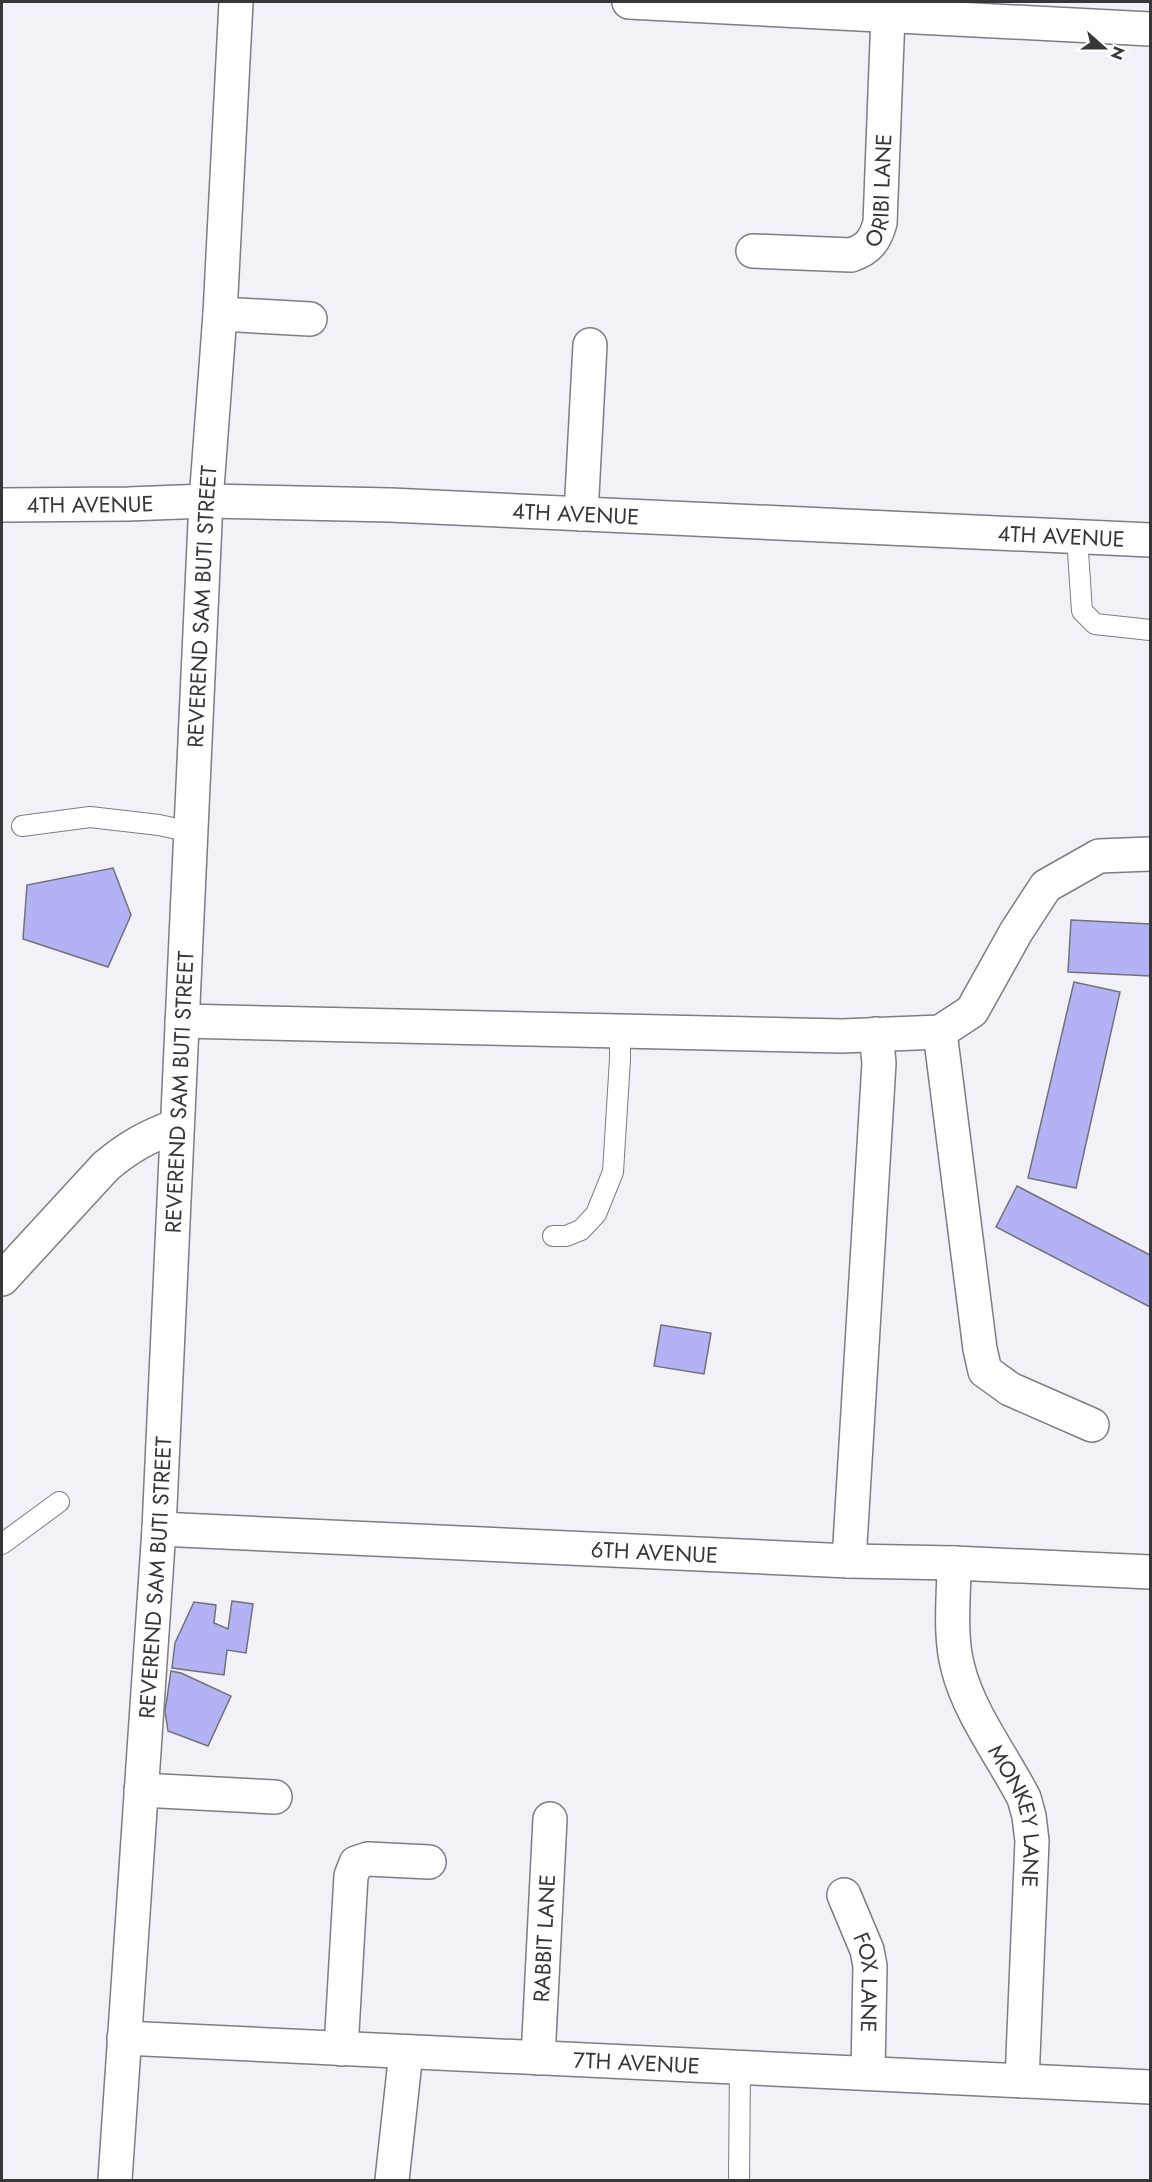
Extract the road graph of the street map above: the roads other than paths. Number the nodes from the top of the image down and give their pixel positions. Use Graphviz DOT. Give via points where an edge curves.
graph roads {
  1 [pos="236,2"];
  2 [pos="629,2"];
  3 [pos="1036,12"];
  4 [pos="888,15"];
  5 [pos="1150,29"];
  6 [pos="753,251"];
  7 [pos="220,315"];
  8 [pos="310,319"];
  9 [pos="590,345"];
  10 [pos="206,501"];
  11 [pos="2,505"];
  12 [pos="581,514"];
  13 [pos="1077,537"];
  14 [pos="1150,540"];
  15 [pos="1150,630"];
  16 [pos="22,826"];
  17 [pos="191,832"];
  18 [pos="1150,854"];
  19 [pos="182,1021"];
  20 [pos="620,1031"];
  21 [pos="940,1032"];
  22 [pos="876,1034"];
  23 [pos="176,1126"];
  24 [pos="553,1236"];
  25 [pos="2,1279"];
  26 [pos="1092,1425"];
  27 [pos="59,1502"];
  28 [pos="159,1529"];
  29 [pos="2,1544"];
  30 [pos="849,1561"];
  31 [pos="954,1563"];
  32 [pos="1150,1572"];
  33 [pos="141,1790"];
  34 [pos="276,1797"];
  35 [pos="550,1819"];
  36 [pos="429,1862"];
  37 [pos="844,1895"];
  38 [pos="124,2038"];
  39 [pos="341,2049"];
  40 [pos="406,2052"];
  41 [pos="537,2058"];
  42 [pos="740,2067"];
  43 [pos="868,2073"];
  44 [pos="1022,2081"];
  45 [pos="1150,2087"];
  46 [pos="116,2181"];
  47 [pos="392,2181"];
  48 [pos="739,2181"];
  1 -- 7 [label="street, REVEREND SAM BUTI STREET"];
  2 -- 4 [label="street"];
  3 -- 4 [label="street"];
  3 -- 5 [label="street"];
  4 -- 6 [label="street, ORIBI LANE" via="880,223 875,240 851,255"];
  7 -- 8 [label="street"];
  7 -- 10 [label="street, REVEREND SAM BUTI STREET"];
  9 -- 12 [label="street"];
  10 -- 11 [label="street, 4TH AVENUE"];
  10 -- 12 [label="street, 4TH AVENUE"];
  10 -- 17 [label="street, REVEREND SAM BUTI STREET"];
  12 -- 13 [label="street, 4TH AVENUE"];
  13 -- 14 [label="street, 4TH AVENUE"];
  13 -- 15 [label="lane" via="1082,611 1095,624"];
  16 -- 17 [label="lane" via="90,817"];
  17 -- 19 [label="street, REVEREND SAM BUTI STREET"];
  18 -- 21 [label="street" via="1099,856 1046,886 972,1011"];
  19 -- 20 [label="street"];
  19 -- 23 [label="street, REVEREND SAM BUTI STREET"];
  20 -- 22 [label="street"];
  20 -- 24 [label="lane" via="613,1172 597,1214 581,1230"];
  21 -- 22 [label="street"];
  21 -- 26 [label="street" via="985,1371 1010,1389"];
  22 -- 30 [label="street" via="879,1063"];
  23 -- 25 [label="street" via="123,1151"];
  23 -- 28 [label="street, REVEREND SAM BUTI STREET"];
  27 -- 29 [label="lane"];
  28 -- 30 [label="street, 6TH AVENUE"];
  28 -- 33 [label="street, REVEREND SAM BUTI STREET"];
  30 -- 31 [label="street, 6TH AVENUE"];
  31 -- 32 [label="street, 6TH AVENUE"];
  31 -- 44 [label="street, MONKEY LANE" via="954,1639 963,1687 1024,1798 1029,1816 1032,1841"];
  33 -- 34 [label="street"];
  33 -- 38 [label="street, REVEREND SAM BUTI STREET"];
  35 -- 41 [label="street, RABBIT LANE"];
  36 -- 39 [label="street" via="368,1859 356,1863 351,1876"];
  37 -- 43 [label="street, FOX LANE" via="870,1966"];
  38 -- 39 [label="street, 7TH AVENUE"];
  38 -- 46 [label="street, REVEREND SAM BUTI STREET"];
  39 -- 40 [label="street, 7TH AVENUE"];
  40 -- 41 [label="street, 7TH AVENUE"];
  40 -- 47 [label="street"];
  41 -- 42 [label="street, 7TH AVENUE"];
  42 -- 43 [label="street, 7TH AVENUE"];
  42 -- 48 [label="lane"];
  43 -- 44 [label="street, 7TH AVENUE"];
  44 -- 45 [label="street, 7TH AVENUE"];
}
